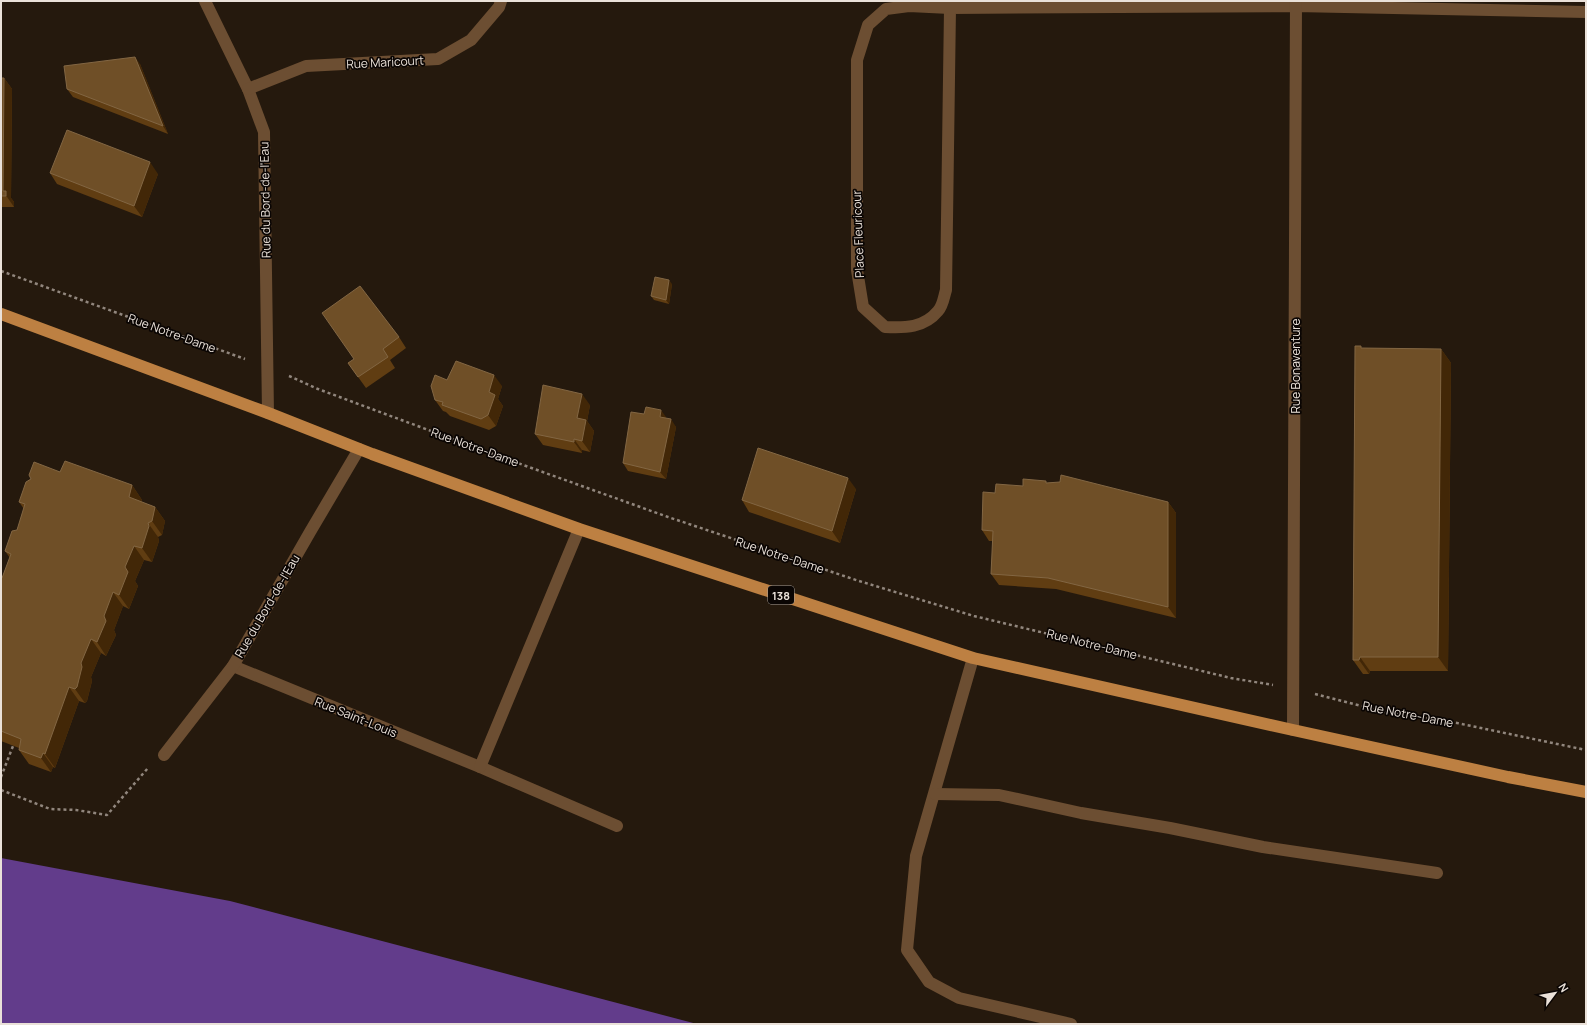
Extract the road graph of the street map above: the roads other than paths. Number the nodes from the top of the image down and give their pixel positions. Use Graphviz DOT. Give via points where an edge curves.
graph roads {
  1 [pos="204,1"];
  2 [pos="501,1"];
  3 [pos="1296,3"];
  4 [pos="950,8"];
  5 [pos="1586,12"];
  6 [pos="248,89"];
  7 [pos="1,314"];
  8 [pos="268,413"];
  9 [pos="359,449"];
  10 [pos="579,529"];
  11 [pos="973,658"];
  12 [pos="233,666"];
  13 [pos="1293,730"];
  14 [pos="164,755"];
  15 [pos="480,767"];
  16 [pos="1586,792"];
  17 [pos="935,794"];
  18 [pos="617,826"];
  19 [pos="1437,873"];
  20 [pos="1071,1024"];
  1 -- 6 [label="street, Rue du Bord-de-l'Eau"];
  2 -- 6 [label="street, Rue Maricourt" via="499,7 471,40 438,59 306,66"];
  3 -- 4 [label="street, Place Fleuricour"];
  3 -- 5 [label="street, Place Fleuricour"];
  3 -- 13 [label="street, Rue Bonaventure"];
  4 -- 4 [label="street, Place Fleuricour" via="946,290 939,310 923,324 904,328 885,327 863,307 857,270 857,60 868,25 886,9 909,6"];
  6 -- 8 [label="street, Rue du Bord-de-l'Eau" via="264,132"];
  7 -- 8 [label="main road, 138"];
  8 -- 9 [label="main road, 138"];
  9 -- 10 [label="main road, 138"];
  9 -- 12 [label="street, Rue du Bord-de-l'Eau"];
  10 -- 11 [label="main road, 138"];
  10 -- 15 [label="street"];
  11 -- 13 [label="main road, 138"];
  11 -- 17 [label="street"];
  12 -- 14 [label="street, Rue du Bord-de-l'Eau"];
  12 -- 15 [label="street, Rue Saint-Louis"];
  13 -- 16 [label="main road, 138"];
  15 -- 18 [label="street, Rue Saint-Louis"];
  17 -- 19 [label="street" via="999,795 1263,847"];
  17 -- 20 [label="street" via="916,856 907,950 929,982 959,998"];
}
